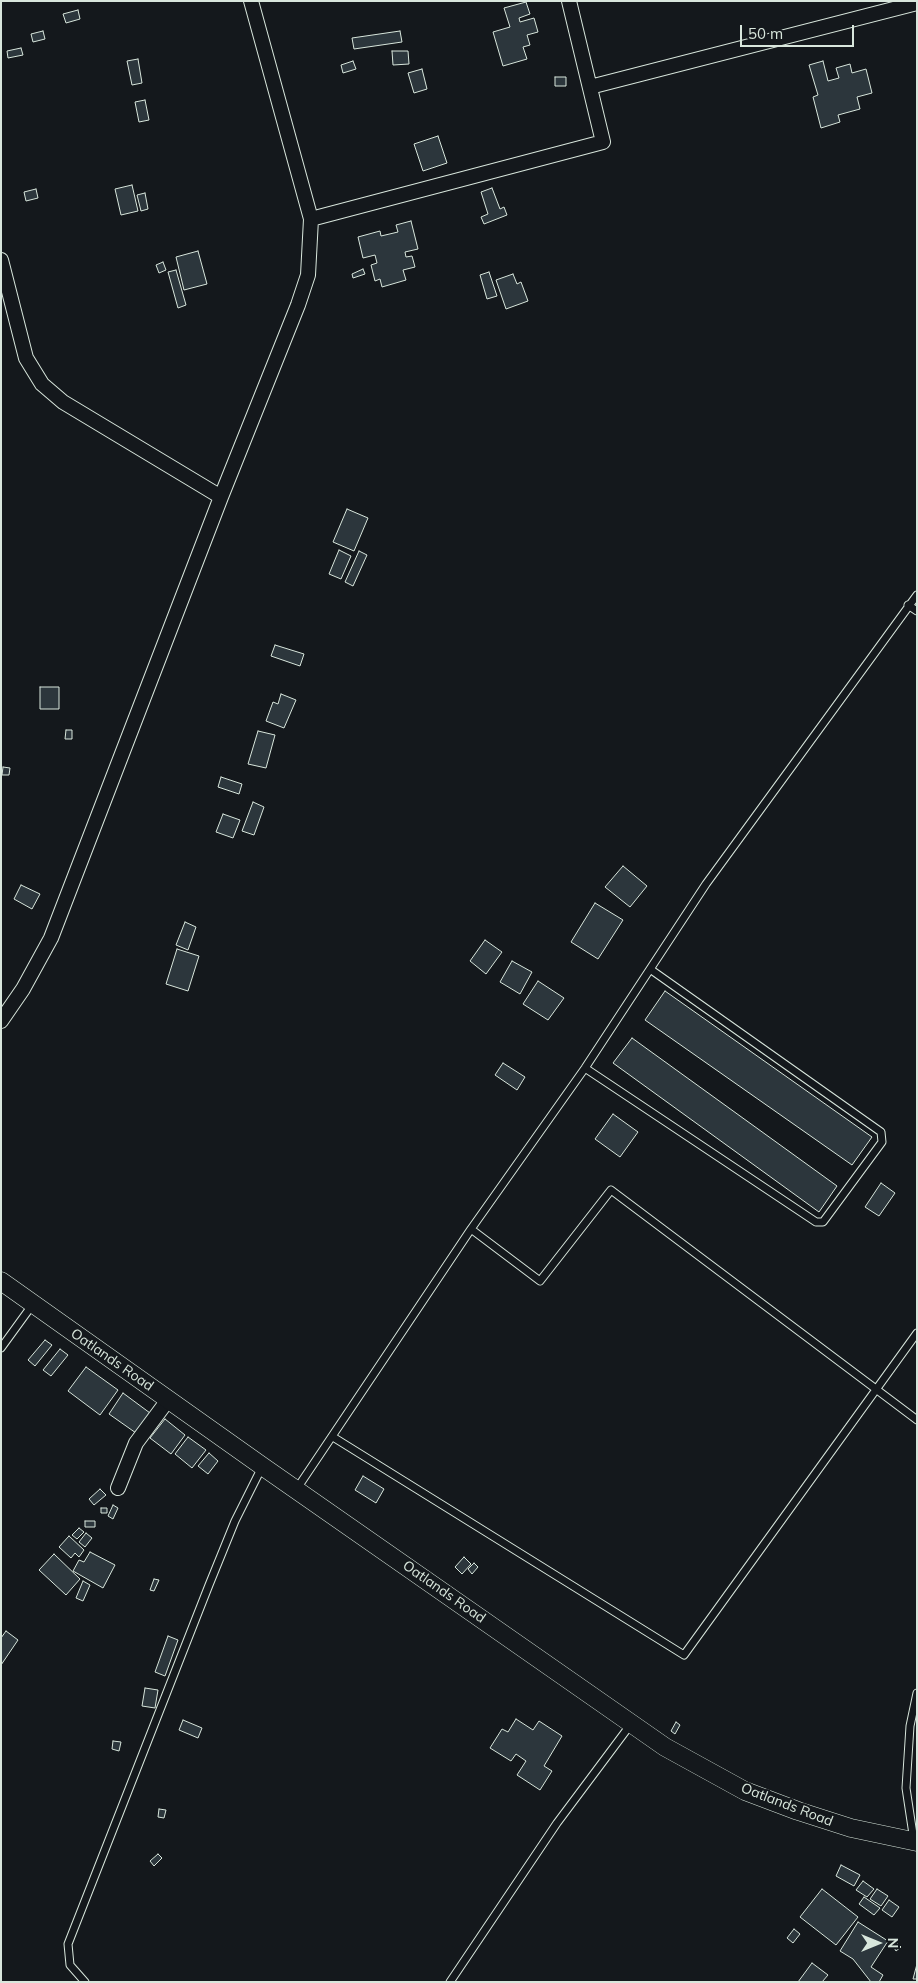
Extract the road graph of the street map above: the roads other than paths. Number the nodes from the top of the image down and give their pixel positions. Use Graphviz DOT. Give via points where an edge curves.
graph roads {
  1 [pos="251,1"];
  2 [pos="569,1"];
  3 [pos="909,3"];
  4 [pos="590,87"];
  5 [pos="310,220"];
  6 [pos="1,260"];
  7 [pos="221,497"];
  8 [pos="917,595"];
  9 [pos="908,605"];
  10 [pos="917,611"];
  11 [pos="650,969"];
  12 [pos="1,1021"];
  13 [pos="585,1068"];
  14 [pos="471,1229"];
  15 [pos="1,1281"];
  16 [pos="33,1304"];
  17 [pos="917,1333"];
  18 [pos="1,1348"];
  19 [pos="876,1392"];
  20 [pos="168,1400"];
  21 [pos="917,1420"];
  22 [pos="333,1437"];
  23 [pos="262,1466"];
  24 [pos="118,1488"];
  25 [pos="296,1490"];
  26 [pos="917,1693"];
  27 [pos="631,1724"];
  28 [pos="915,1842"];
  29 [pos="85,1982"];
  30 [pos="450,1982"];
  1 -- 5 [label="street"];
  2 -- 4 [label="street"];
  3 -- 4 [label="street"];
  4 -- 5 [label="street" via="604,142"];
  5 -- 7 [label="street" via="308,275"];
  6 -- 7 [label="street" via="26,358 42,384 63,402"];
  7 -- 12 [label="street" via="51,938"];
  8 -- 9 [label="lane"];
  9 -- 10 [label="lane"];
  9 -- 11 [label="lane" via="706,884"];
  11 -- 13 [label="lane"];
  11 -- 13 [label="lane" via="881,1132 882,1142 823,1222 816,1222"];
  13 -- 14 [label="lane"];
  14 -- 19 [label="lane" via="540,1281 611,1190"];
  14 -- 22 [label="lane"];
  15 -- 16 [label="street, Oatlands Road"];
  16 -- 18 [label="lane"];
  16 -- 20 [label="street, Oatlands Road"];
  17 -- 19 [label="lane"];
  19 -- 21 [label="lane"];
  19 -- 22 [label="lane" via="684,1655"];
  20 -- 23 [label="street, Oatlands Road"];
  20 -- 24 [label="street" via="136,1443"];
  22 -- 25 [label="lane"];
  23 -- 25 [label="street, Oatlands Road"];
  23 -- 29 [label="lane" via="208,1585 68,1944 70,1965"];
  25 -- 27 [label="street, Oatlands Road"];
  26 -- 28 [label="lane" via="910,1726 906,1788"];
  27 -- 28 [label="street, Oatlands Road" via="665,1747 745,1791 851,1828"];
  27 -- 30 [label="lane" via="558,1823"];
}
